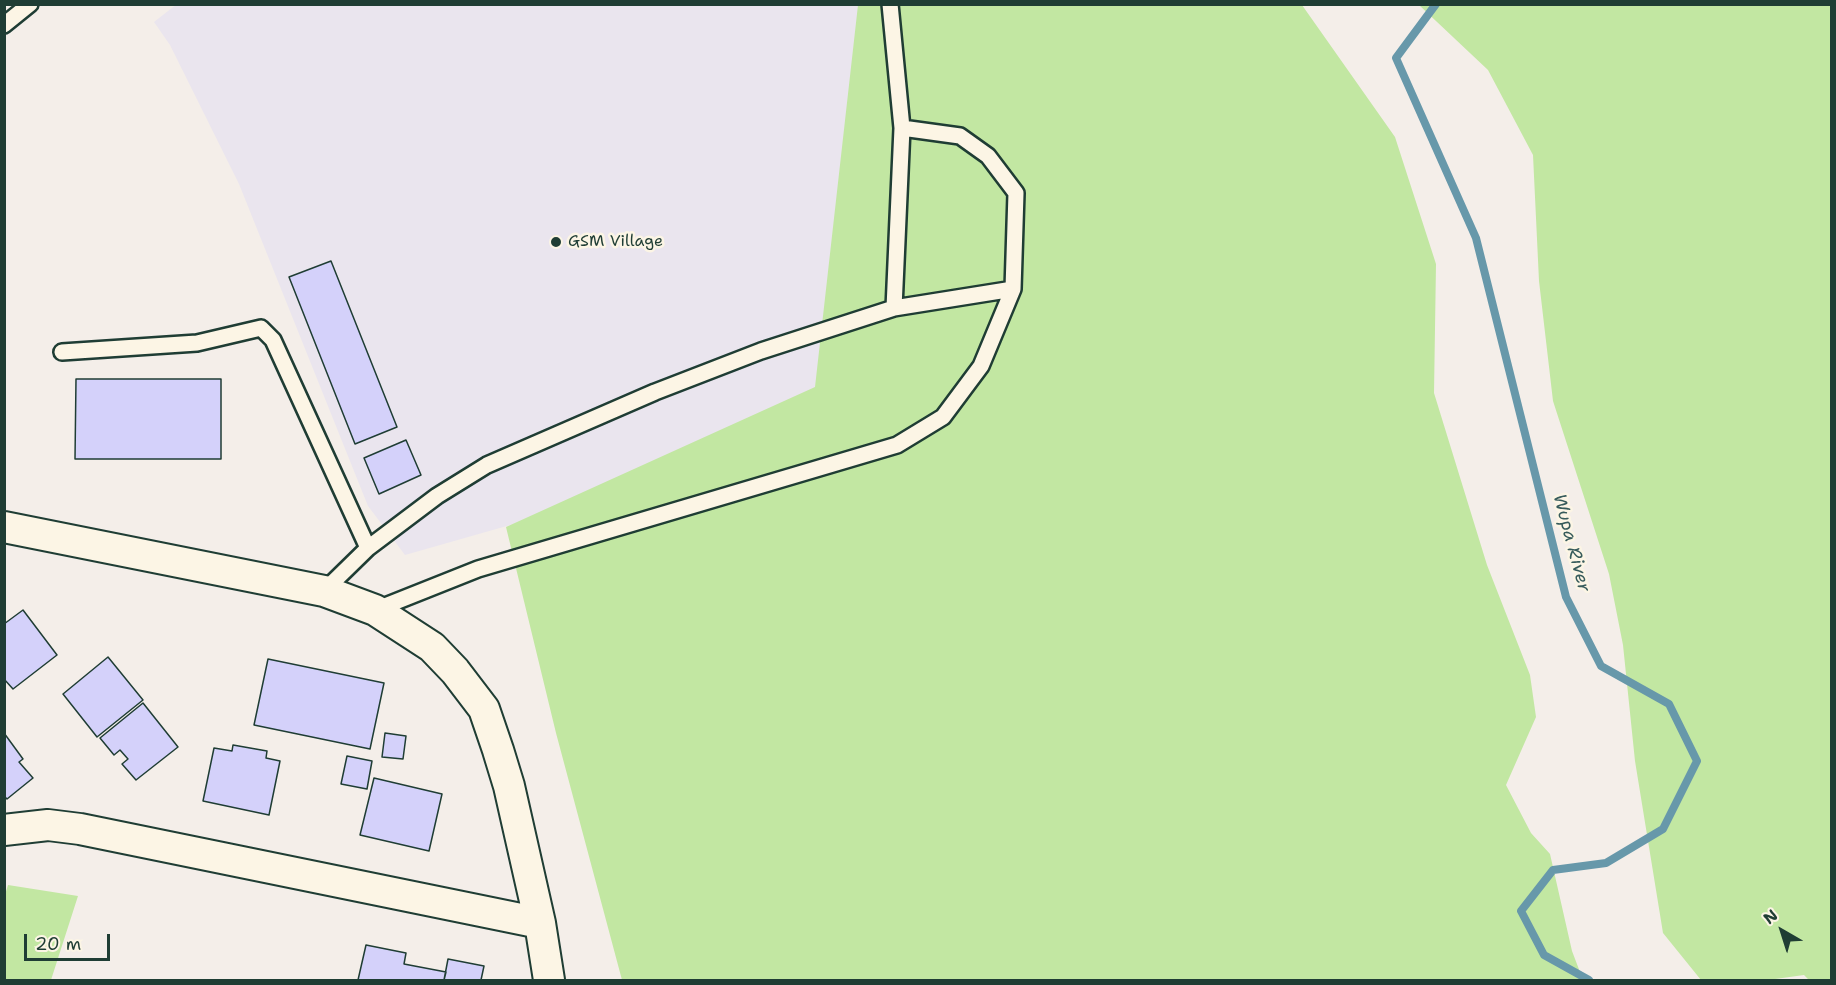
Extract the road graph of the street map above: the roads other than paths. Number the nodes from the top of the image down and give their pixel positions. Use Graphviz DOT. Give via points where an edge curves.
graph roads {
  1 [pos="30,4"];
  2 [pos="890,4"];
  3 [pos="4,25"];
  4 [pos="902,128"];
  5 [pos="1013,289"];
  6 [pos="894,308"];
  7 [pos="62,352"];
  8 [pos="4,527"];
  9 [pos="368,548"];
  10 [pos="324,591"];
  11 [pos="375,610"];
  12 [pos="4,830"];
  13 [pos="540,923"];
  14 [pos="549,981"];
  1 -- 3 [label="lane"];
  2 -- 4 [label="lane"];
  4 -- 5 [label="lane" via="960,136 988,156 1016,193"];
  4 -- 6 [label="lane"];
  5 -- 6 [label="lane"];
  5 -- 11 [label="lane" via="981,366 943,417 897,445 478,569"];
  6 -- 9 [label="lane" via="750,355 488,465 437,496"];
  7 -- 9 [label="lane" via="197,343 261,328 273,340"];
  8 -- 10 [label="street"];
  9 -- 10 [label="lane"];
  10 -- 11 [label="street"];
  11 -- 13 [label="street" via="432,647 483,709 509,786"];
  12 -- 13 [label="street" via="48,825 80,829"];
  13 -- 14 [label="street"];
}
